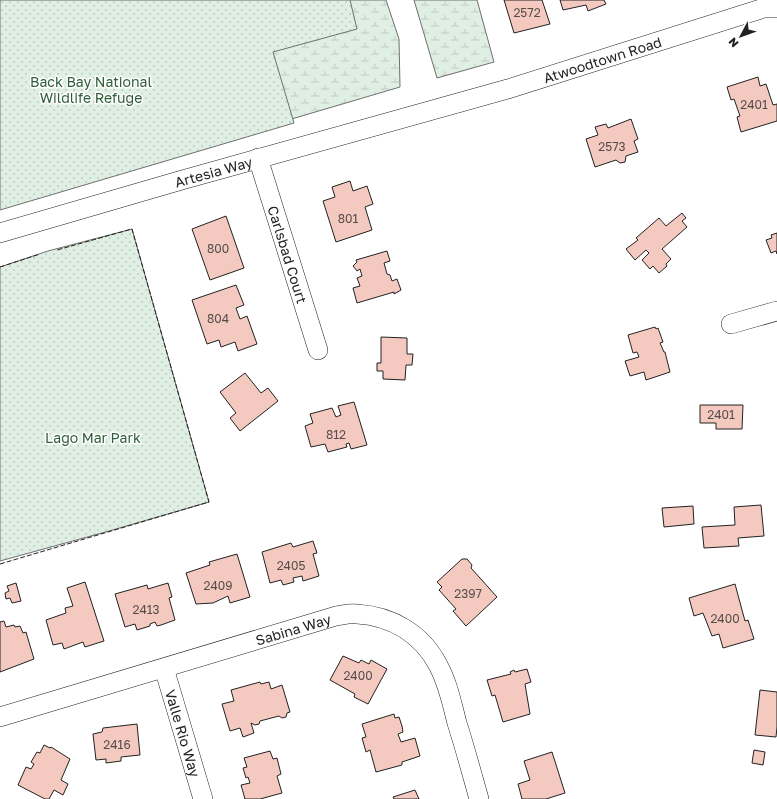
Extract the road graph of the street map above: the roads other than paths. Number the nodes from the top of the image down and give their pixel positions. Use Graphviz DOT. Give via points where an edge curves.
graph roads {
  1 [pos="777,8"];
  2 [pos="428,111"];
  3 [pos="258,158"];
  4 [pos="0,233"];
  5 [pos="777,311"];
  6 [pos="731,324"];
  7 [pos="318,350"];
  8 [pos="164,668"];
  9 [pos="0,717"];
  10 [pos="203,799"];
  11 [pos="479,799"];
  1 -- 2 [label="street, Atwoodtown Road" via="764,8 508,89"];
  2 -- 3 [label="street, Artesia Way"];
  3 -- 4 [label="street, Artesia Way"];
  3 -- 7 [label="street, Carlsbad Court"];
  5 -- 6 [label="street"];
  8 -- 9 [label="street, Sabina Way"];
  8 -- 10 [label="street, Valle Rio Way"];
  8 -- 11 [label="street, Sabina Way" via="336,616 356,614 392,621 411,633 427,648 438,666 448,688"];
}
